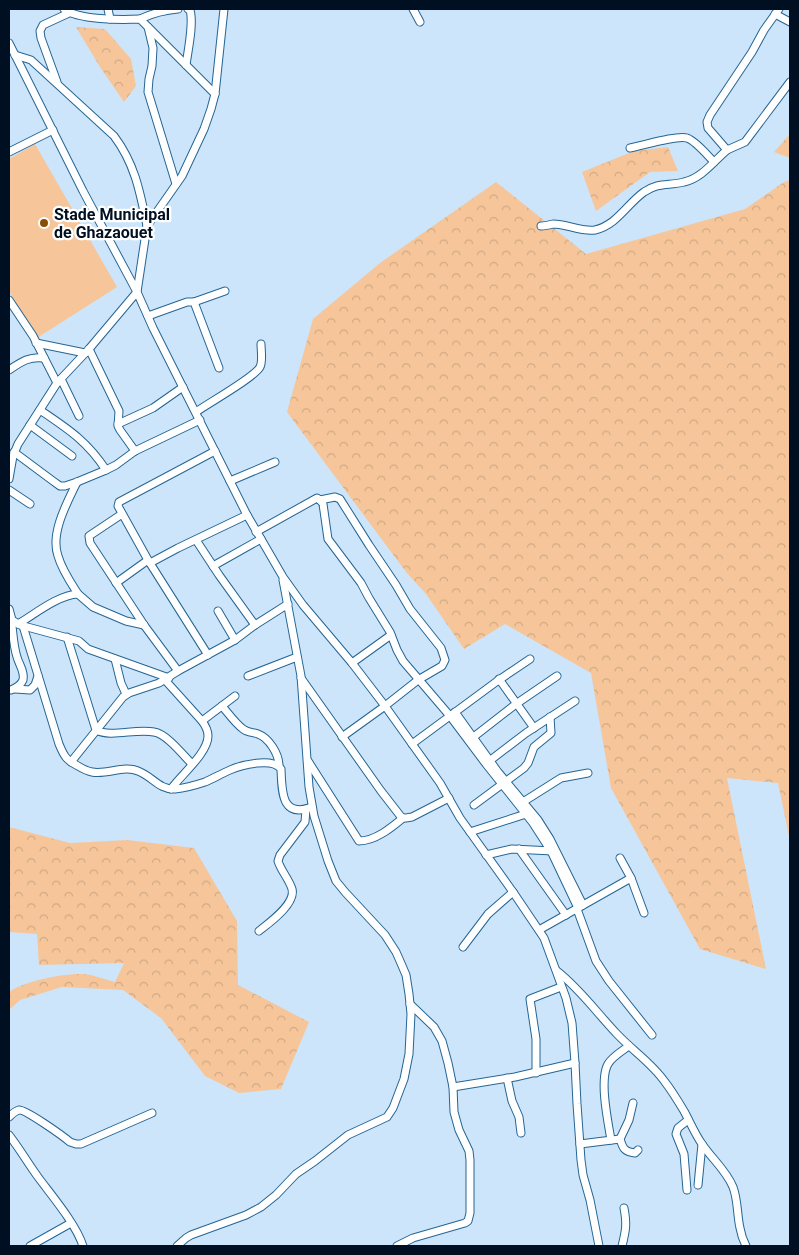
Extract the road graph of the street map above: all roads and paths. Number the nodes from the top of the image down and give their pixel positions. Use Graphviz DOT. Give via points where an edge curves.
graph roads {
  1 [pos="108,9"];
  2 [pos="178,9"];
  3 [pos="188,9"];
  4 [pos="224,9"];
  5 [pos="413,9"];
  6 [pos="66,11"];
  7 [pos="151,11"];
  8 [pos="777,11"];
  9 [pos="110,19"];
  10 [pos="140,19"];
  11 [pos="420,22"];
  12 [pos="790,22"];
  13 [pos="147,25"];
  14 [pos="9,43"];
  15 [pos="15,54"];
  16 [pos="186,65"];
  17 [pos="790,82"];
  18 [pos="58,84"];
  19 [pos="215,94"];
  20 [pos="53,130"];
  21 [pos="630,148"];
  22 [pos="727,150"];
  23 [pos="9,152"];
  24 [pos="714,162"];
  25 [pos="176,184"];
  26 [pos="146,226"];
  27 [pos="541,226"];
  28 [pos="225,291"];
  29 [pos="137,292"];
  30 [pos="9,300"];
  31 [pos="194,302"];
  32 [pos="148,316"];
  33 [pos="36,343"];
  34 [pos="261,344"];
  35 [pos="87,351"];
  36 [pos="44,358"];
  37 [pos="219,368"];
  38 [pos="9,370"];
  39 [pos="59,381"];
  40 [pos="183,387"];
  41 [pos="40,410"];
  42 [pos="196,412"];
  43 [pos="78,416"];
  44 [pos="200,420"];
  45 [pos="118,424"];
  46 [pos="30,425"];
  47 [pos="135,451"];
  48 [pos="214,451"];
  49 [pos="12,455"];
  50 [pos="72,456"];
  51 [pos="275,462"];
  52 [pos="106,470"];
  53 [pos="9,479"];
  54 [pos="230,481"];
  55 [pos="77,482"];
  56 [pos="9,490"];
  57 [pos="320,500"];
  58 [pos="30,504"];
  59 [pos="122,514"];
  60 [pos="247,515"];
  61 [pos="256,532"];
  62 [pos="260,539"];
  63 [pos="196,540"];
  64 [pos="149,562"];
  65 [pos="213,566"];
  66 [pos="283,577"];
  67 [pos="116,583"];
  68 [pos="78,594"];
  69 [pos="300,601"];
  70 [pos="289,607"];
  71 [pos="9,609"];
  72 [pos="218,611"];
  73 [pos="11,618"];
  74 [pos="20,625"];
  75 [pos="144,625"];
  76 [pos="255,625"];
  77 [pos="391,635"];
  78 [pos="67,637"];
  79 [pos="235,640"];
  80 [pos="208,655"];
  81 [pos="297,657"];
  82 [pos="115,659"];
  83 [pos="530,659"];
  84 [pos="352,663"];
  85 [pos="178,672"];
  86 [pos="38,676"];
  87 [pos="248,676"];
  88 [pos="301,676"];
  89 [pos="557,676"];
  90 [pos="167,679"];
  91 [pos="499,679"];
  92 [pos="418,680"];
  93 [pos="126,694"];
  94 [pos="235,696"];
  95 [pos="576,701"];
  96 [pos="516,704"];
  97 [pos="222,706"];
  98 [pos="385,706"];
  99 [pos="452,714"];
  100 [pos="550,717"];
  101 [pos="202,721"];
  102 [pos="534,728"];
  103 [pos="96,730"];
  104 [pos="342,737"];
  105 [pos="471,739"];
  106 [pos="412,744"];
  107 [pos="308,760"];
  108 [pos="71,762"];
  109 [pos="488,762"];
  110 [pos="192,764"];
  111 [pos="279,766"];
  112 [pos="308,772"];
  113 [pos="588,773"];
  114 [pos="318,777"];
  115 [pos="504,783"];
  116 [pos="171,789"];
  117 [pos="449,798"];
  118 [pos="523,802"];
  119 [pos="474,804"];
  120 [pos="309,808"];
  121 [pos="529,813"];
  122 [pos="403,818"];
  123 [pos="470,832"];
  124 [pos="519,849"];
  125 [pos="554,852"];
  126 [pos="486,854"];
  127 [pos="620,858"];
  128 [pos="631,878"];
  129 [pos="513,892"];
  130 [pos="579,907"];
  131 [pos="644,913"];
  132 [pos="566,915"];
  133 [pos="539,930"];
  134 [pos="259,931"];
  135 [pos="463,947"];
  136 [pos="557,970"];
  137 [pos="561,987"];
  138 [pos="410,1004"];
  139 [pos="652,1035"];
  140 [pos="629,1046"];
  141 [pos="575,1063"];
  142 [pos="536,1073"];
  143 [pos="507,1078"];
  144 [pos="453,1087"];
  145 [pos="633,1104"];
  146 [pos="152,1113"];
  147 [pos="9,1117"];
  148 [pos="688,1120"];
  149 [pos="520,1134"];
  150 [pos="9,1135"];
  151 [pos="620,1139"];
  152 [pos="610,1140"];
  153 [pos="580,1144"];
  154 [pos="702,1144"];
  155 [pos="638,1150"];
  156 [pos="698,1185"];
  157 [pos="687,1190"];
  158 [pos="624,1208"];
  159 [pos="71,1223"];
  160 [pos="30,1246"];
  161 [pos="83,1246"];
  162 [pos="177,1246"];
  163 [pos="397,1246"];
  164 [pos="599,1246"];
  165 [pos="622,1246"];
  166 [pos="746,1246"];
  1 -- 9 [label="street"];
  2 -- 7 [label="street"];
  3 -- 16 [label="street" via="191,20"];
  4 -- 19 [label="street"];
  5 -- 11 [label="street"];
  6 -- 9 [label="street"];
  6 -- 18 [label="street" via="40,31"];
  7 -- 10 [label="street"];
  8 -- 12 [label="street"];
  8 -- 22 [label="street" via="708,120 708,128"];
  9 -- 10 [label="street"];
  10 -- 13 [label="street"];
  13 -- 16 [label="street"];
  13 -- 25 [label="street" via="153,48 148,92"];
  14 -- 15 [label="street"];
  15 -- 18 [label="street" via="31,60"];
  15 -- 20 [label="street"];
  16 -- 19 [label="street"];
  17 -- 22 [label="street" via="745,142"];
  18 -- 26 [label="street" via="122,147 135,175"];
  19 -- 25 [label="street" via="204,129"];
  20 -- 23 [label="street"];
  20 -- 29 [label="street"];
  21 -- 24 [label="street" via="686,138"];
  22 -- 24 [label="street"];
  24 -- 27 [label="street" via="685,182 654,186 612,222 596,229 554,224"];
  25 -- 26 [label="street"];
  26 -- 29 [label="street"];
  28 -- 31 [label="street"];
  29 -- 32 [label="street"];
  29 -- 35 [label="street"];
  30 -- 33 [label="street"];
  31 -- 32 [label="street"];
  31 -- 37 [label="street"];
  32 -- 40 [label="street"];
  33 -- 35 [label="street"];
  33 -- 36 [label="street"];
  34 -- 42 [label="street" via="259,370"];
  35 -- 39 [label="street"];
  35 -- 45 [label="street" via="119,411"];
  36 -- 38 [label="street" via="22,361"];
  36 -- 39 [label="street"];
  39 -- 41 [label="street"];
  39 -- 43 [label="street"];
  40 -- 42 [label="street"];
  40 -- 45 [label="street" via="153,408"];
  41 -- 46 [label="street"];
  41 -- 52 [label="street" via="73,432"];
  42 -- 44 [label="street"];
  44 -- 47 [label="street"];
  44 -- 48 [label="street"];
  45 -- 47 [label="street"];
  46 -- 49 [label="street"];
  46 -- 50 [label="street"];
  47 -- 52 [label="street"];
  48 -- 54 [label="street"];
  48 -- 59 [label="street" via="119,502"];
  49 -- 53 [label="street"];
  49 -- 55 [label="street" via="60,486"];
  51 -- 54 [label="street"];
  52 -- 55 [label="street"];
  54 -- 60 [label="street"];
  55 -- 68 [label="street" via="60,522 56,543 57,556"];
  56 -- 58 [label="street"];
  57 -- 61 [label="street" via="316,498"];
  57 -- 77 [label="street" via="328,539 361,583"];
  57 -- 92 [label="street" via="340,499 410,609 441,648 445,660 442,666"];
  59 -- 64 [label="street"];
  59 -- 67 [label="street" via="89,536"];
  60 -- 61 [label="street"];
  60 -- 63 [label="street"];
  61 -- 62 [label="street"];
  62 -- 65 [label="street"];
  62 -- 66 [label="street"];
  63 -- 64 [label="street"];
  63 -- 65 [label="street"];
  64 -- 67 [label="street"];
  64 -- 80 [label="street"];
  65 -- 76 [label="street"];
  66 -- 69 [label="street"];
  66 -- 70 [label="street"];
  67 -- 75 [label="street"];
  68 -- 74 [label="street" via="45,607"];
  68 -- 75 [label="street" via="93,607"];
  69 -- 70 [label="street"];
  69 -- 84 [label="street"];
  70 -- 76 [label="street"];
  70 -- 81 [label="street"];
  71 -- 73 [label="street"];
  72 -- 79 [label="street"];
  73 -- 74 [label="street"];
  73 -- 86 [label="street" via="17,657 23,671 22,681 13,689 30,690"];
  74 -- 78 [label="street"];
  74 -- 86 [label="street"];
  75 -- 85 [label="street"];
  76 -- 79 [label="street"];
  77 -- 84 [label="street"];
  77 -- 92 [label="street" via="403,661"];
  78 -- 82 [label="street"];
  78 -- 103 [label="street"];
  79 -- 80 [label="street"];
  80 -- 85 [label="street"];
  81 -- 87 [label="street"];
  81 -- 88 [label="street"];
  82 -- 90 [label="street"];
  82 -- 93 [label="street"];
  83 -- 91 [label="street"];
  84 -- 98 [label="street"];
  85 -- 90 [label="street"];
  86 -- 108 [label="street" via="59,744"];
  88 -- 104 [label="street"];
  88 -- 107 [label="street"];
  89 -- 96 [label="street"];
  90 -- 93 [label="street"];
  90 -- 101 [label="street"];
  91 -- 96 [label="street"];
  91 -- 99 [label="street"];
  92 -- 98 [label="street"];
  92 -- 99 [label="street"];
  93 -- 103 [label="street"];
  94 -- 97 [label="street"];
  95 -- 100 [label="street"];
  96 -- 102 [label="street"];
  96 -- 105 [label="street"];
  97 -- 101 [label="street"];
  97 -- 111 [label="street" via="245,731 267,740"];
  98 -- 104 [label="street"];
  98 -- 106 [label="street"];
  99 -- 105 [label="street"];
  99 -- 106 [label="street"];
  100 -- 102 [label="street"];
  100 -- 115 [label="street" via="550,734 534,747 526,766"];
  101 -- 110 [label="street" via="208,741"];
  102 -- 109 [label="street"];
  103 -- 108 [label="street"];
  103 -- 110 [label="street" via="102,733 154,732 164,736"];
  104 -- 122 [label="street"];
  105 -- 109 [label="street"];
  106 -- 117 [label="street"];
  107 -- 112 [label="street"];
  107 -- 114 [label="street"];
  108 -- 116 [label="street" via="93,772 136,770"];
  109 -- 115 [label="street"];
  110 -- 116 [label="street"];
  111 -- 116 [label="street" via="268,763 244,766 198,784"];
  111 -- 120 [label="street" via="285,801 296,810"];
  112 -- 114 [label="street"];
  112 -- 120 [label="street"];
  113 -- 118 [label="street" via="561,778"];
  114 -- 122 [label="street" via="359,841 374,837"];
  115 -- 118 [label="street"];
  115 -- 119 [label="street"];
  115 -- 121 [label="street"];
  117 -- 122 [label="street" via="412,817"];
  117 -- 123 [label="street"];
  118 -- 121 [label="street"];
  120 -- 134 [label="street" via="304,824 278,861 293,895 281,912"];
  120 -- 138 [label="street" via="336,881 393,947 406,975"];
  121 -- 123 [label="street"];
  121 -- 125 [label="street"];
  123 -- 126 [label="street"];
  124 -- 125 [label="street"];
  124 -- 126 [label="street"];
  124 -- 132 [label="street"];
  125 -- 130 [label="street"];
  126 -- 129 [label="street"];
  127 -- 128 [label="street"];
  128 -- 130 [label="street"];
  128 -- 131 [label="street"];
  129 -- 133 [label="street"];
  129 -- 135 [label="street" via="488,914"];
  130 -- 132 [label="street"];
  130 -- 139 [label="street" via="596,961"];
  132 -- 133 [label="street"];
  133 -- 136 [label="street"];
  136 -- 137 [label="street"];
  136 -- 140 [label="street"];
  137 -- 141 [label="street" via="572,1023"];
  137 -- 142 [label="street" via="530,998 536,1039"];
  138 -- 144 [label="street" via="434,1027 442,1042"];
  138 -- 162 [label="street" via="407,1068 393,1108 386,1117 348,1135 296,1174 261,1207 191,1235"];
  140 -- 148 [label="street" via="665,1080"];
  140 -- 152 [label="street" via="611,1060 606,1069 604,1088"];
  141 -- 142 [label="street"];
  141 -- 153 [label="street"];
  142 -- 143 [label="street"];
  143 -- 144 [label="street"];
  143 -- 149 [label="street"];
  144 -- 163 [label="street" via="454,1112 469,1151 469,1219"];
  145 -- 151 [label="street"];
  146 -- 147 [label="street" via="78,1145 29,1112 15,1111"];
  148 -- 154 [label="street"];
  148 -- 157 [label="street" via="676,1134 684,1154"];
  150 -- 159 [label="street"];
  151 -- 152 [label="street"];
  151 -- 155 [label="street" via="626,1151 635,1153"];
  152 -- 153 [label="street"];
  153 -- 164 [label="street" via="583,1175"];
  154 -- 156 [label="street"];
  154 -- 166 [label="street" via="724,1170 733,1187"];
  158 -- 165 [label="street" via="626,1228"];
  159 -- 160 [label="street"];
  159 -- 161 [label="street"];
}
